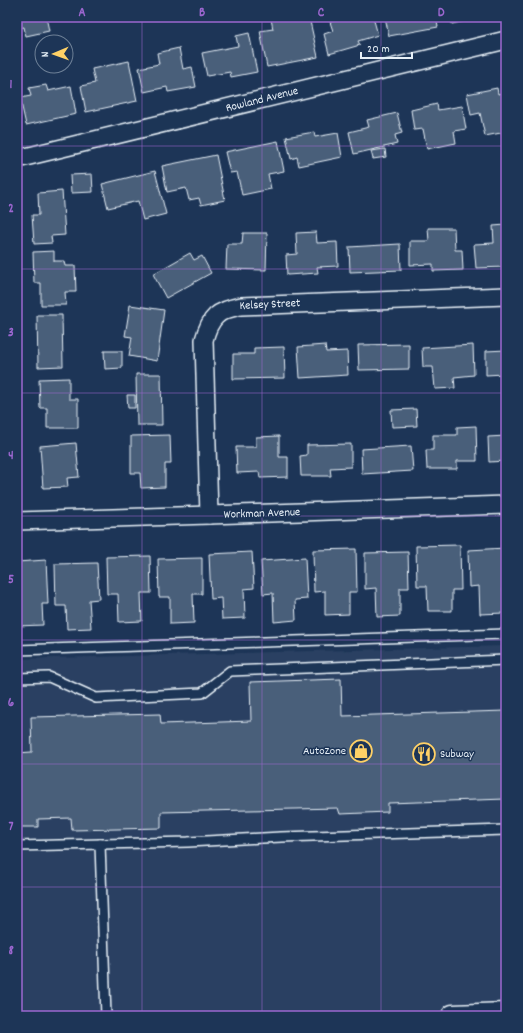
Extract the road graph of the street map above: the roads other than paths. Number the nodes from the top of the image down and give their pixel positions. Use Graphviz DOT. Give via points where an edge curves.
graph roads {
  1 [pos="506,40"];
  2 [pos="17,159"];
  3 [pos="506,296"];
  4 [pos="506,505"];
  5 [pos="209,515"];
  6 [pos="17,521"];
  7 [pos="506,634"];
  8 [pos="17,650"];
  9 [pos="506,660"];
  10 [pos="17,678"];
  11 [pos="506,830"];
  12 [pos="100,844"];
  13 [pos="17,846"];
  14 [pos="506,1014"];
  15 [pos="106,1016"];
  16 [pos="453,1016"];
  1 -- 2 [label="street, Rowland Avenue"];
  3 -- 5 [label="street, Kelsey Street" via="241,306 228,308 216,315 208,327 204,340"];
  4 -- 5 [label="street, Workman Avenue"];
  5 -- 6 [label="street, Workman Avenue"];
  7 -- 8 [label="lane"];
  9 -- 10 [label="lane" via="230,672 202,692 96,698 49,677"];
  11 -- 12 [label="lane"];
  12 -- 13 [label="lane"];
  12 -- 15 [label="lane"];
  14 -- 16 [label="street"];
}
